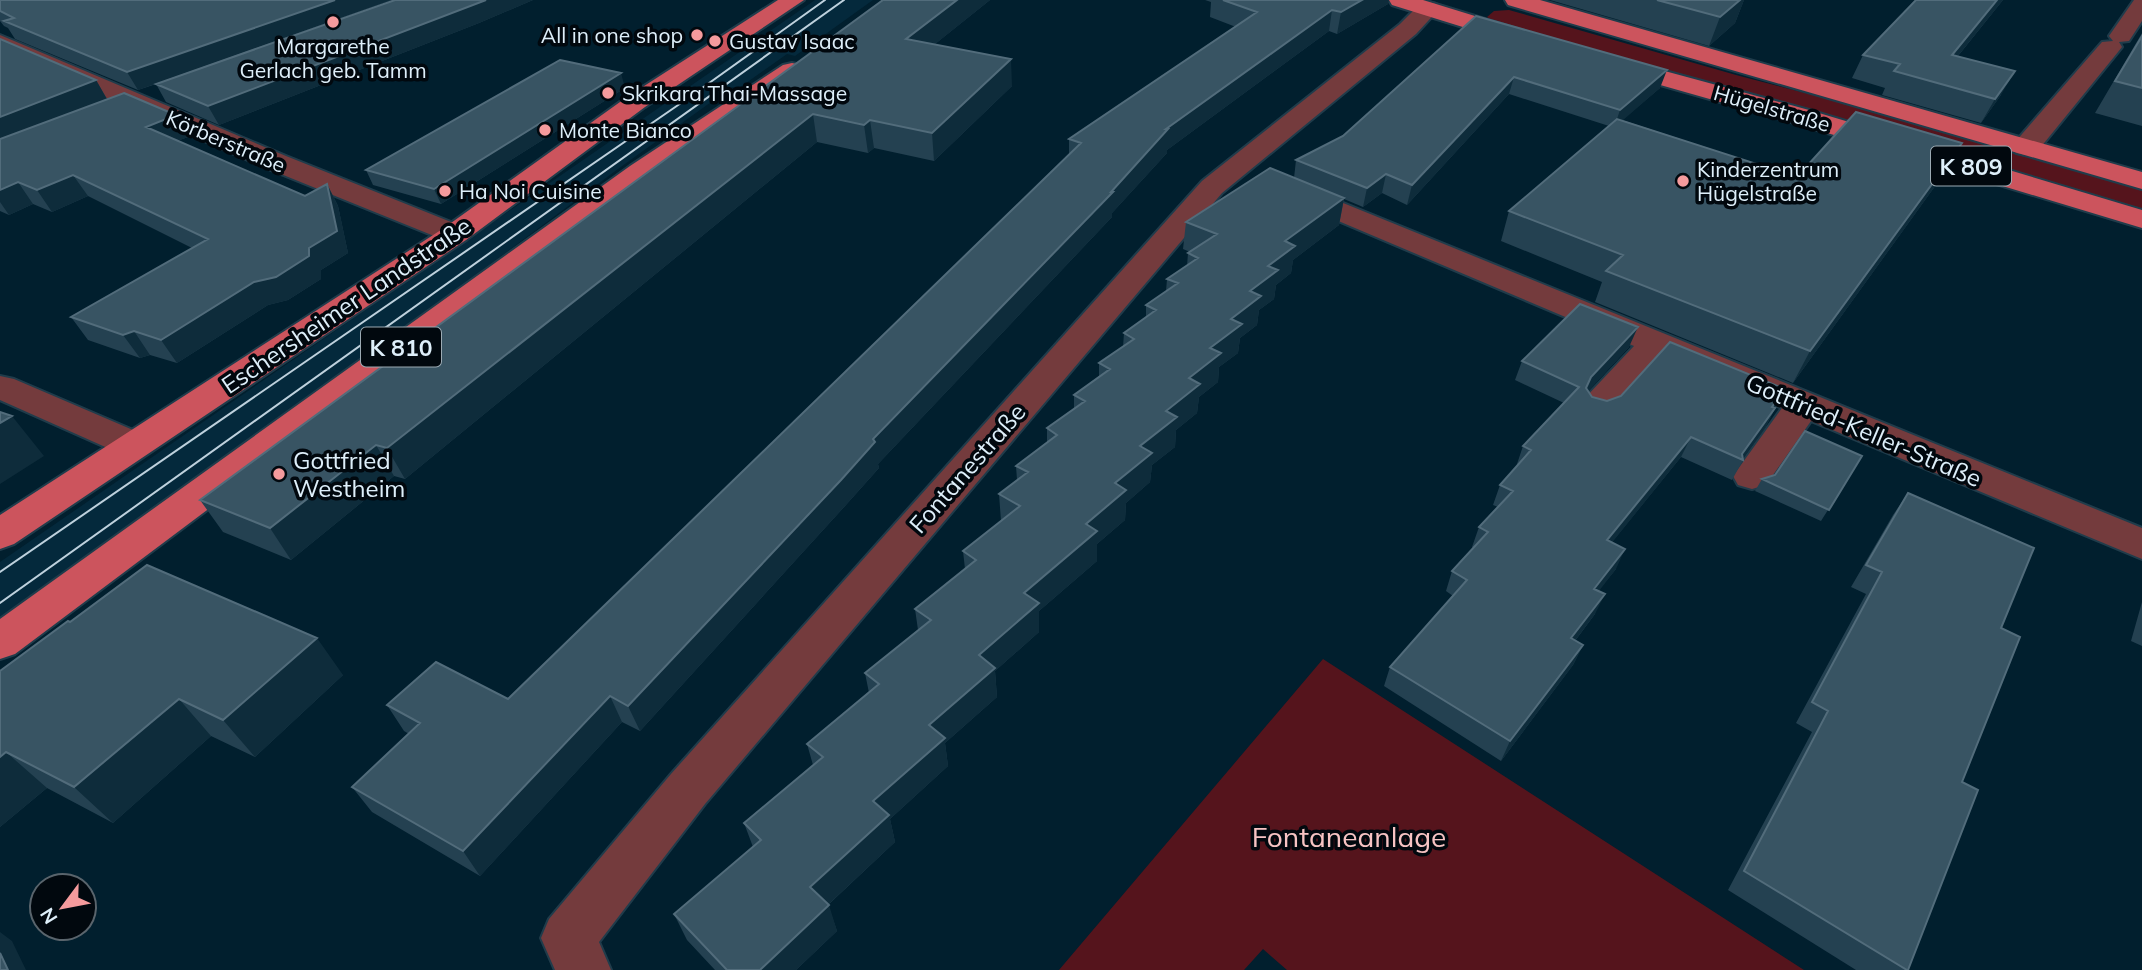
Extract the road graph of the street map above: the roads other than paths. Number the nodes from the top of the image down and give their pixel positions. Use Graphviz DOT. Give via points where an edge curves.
graph roads {
  1 [pos="793,0"];
  2 [pos="1494,0"];
  3 [pos="1516,0"];
  4 [pos="1427,3"];
  5 [pos="2142,4"];
  6 [pos="1541,8"];
  7 [pos="0,41"];
  8 [pos="1535,42"];
  9 [pos="1587,56"];
  10 [pos="808,59"];
  11 [pos="174,88"];
  12 [pos="123,107"];
  13 [pos="2026,147"];
  14 [pos="1237,169"];
  15 [pos="2142,181"];
  16 [pos="2142,219"];
  17 [pos="455,234"];
  18 [pos="1656,343"];
  19 [pos="2,387"];
  20 [pos="1803,405"];
  21 [pos="1598,406"];
  22 [pos="134,445"];
  23 [pos="1752,476"];
  24 [pos="0,534"];
  25 [pos="2142,544"];
  26 [pos="0,642"];
  27 [pos="584,970"];
  1 -- 17 [label="main road, Eschersheimer Landstraße / K 810" via="636,102"];
  2 -- 6 [label="main road"];
  3 -- 6 [label="main road, Hügelstraße / K 809"];
  4 -- 8 [label="main road"];
  4 -- 14 [label="street, Fontanestraße"];
  5 -- 13 [label="street"];
  6 -- 13 [label="main road, Hügelstraße / K 809"];
  7 -- 12 [label="street, Körberstraße"];
  9 -- 16 [label="main road, Hügelstraße / K 809"];
  10 -- 26 [label="main road, K 810" via="640,172"];
  11 -- 12 [label="street"];
  12 -- 17 [label="street, Körberstraße"];
  13 -- 15 [label="main road, Hügelstraße / K 809"];
  14 -- 18 [label="street, Gottfried-Keller-Straße"];
  14 -- 27 [label="street, Fontanestraße" via="1202,197 614,878 568,938"];
  17 -- 22 [label="main road, Eschersheimer Landstraße / K 810"];
  18 -- 20 [label="street, Gottfried-Keller-Straße"];
  18 -- 21 [label="street"];
  19 -- 22 [label="street"];
  20 -- 23 [label="street"];
  20 -- 25 [label="street, Gottfried-Keller-Straße"];
  22 -- 24 [label="main road, Eschersheimer Landstraße / K 810"];
}
